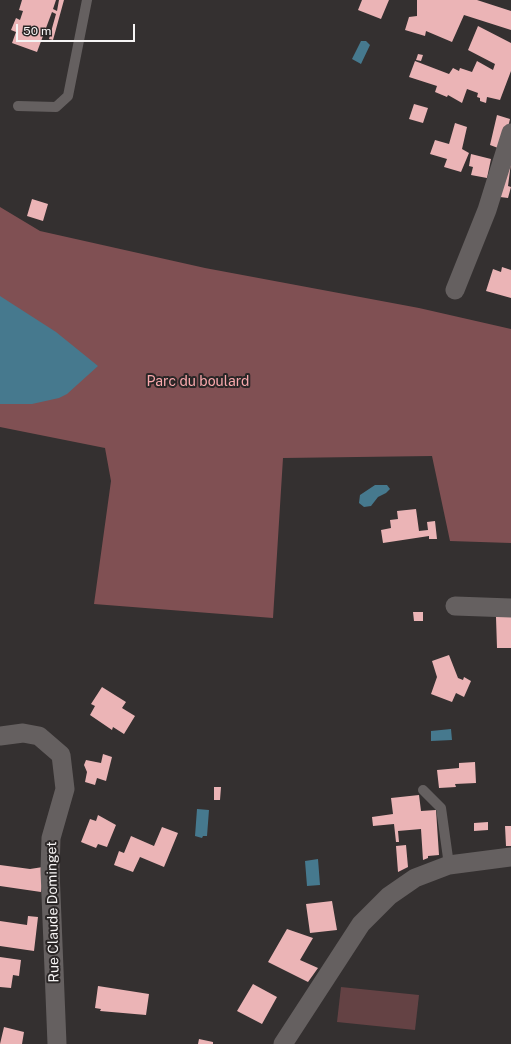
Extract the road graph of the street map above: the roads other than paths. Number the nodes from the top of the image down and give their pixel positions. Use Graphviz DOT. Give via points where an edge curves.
graph roads {
  1 [pos="87,0"];
  2 [pos="18,106"];
  3 [pos="511,133"];
  4 [pos="455,290"];
  5 [pos="455,606"];
  6 [pos="511,608"];
  7 [pos="0,736"];
  8 [pos="423,790"];
  9 [pos="511,857"];
  10 [pos="449,865"];
  11 [pos="57,1044"];
  12 [pos="283,1044"];
  1 -- 2 [label="lane" via="68,96 56,107"];
  3 -- 4 [label="street" via="487,210"];
  5 -- 6 [label="street"];
  7 -- 11 [label="street, Rue Claude Dominget" via="23,733 39,736 61,755 65,789 51,838 50,870"];
  8 -- 10 [label="lane" via="441,808"];
  9 -- 10 [label="street"];
  10 -- 12 [label="street" via="415,878 388,896 361,924"];
}
